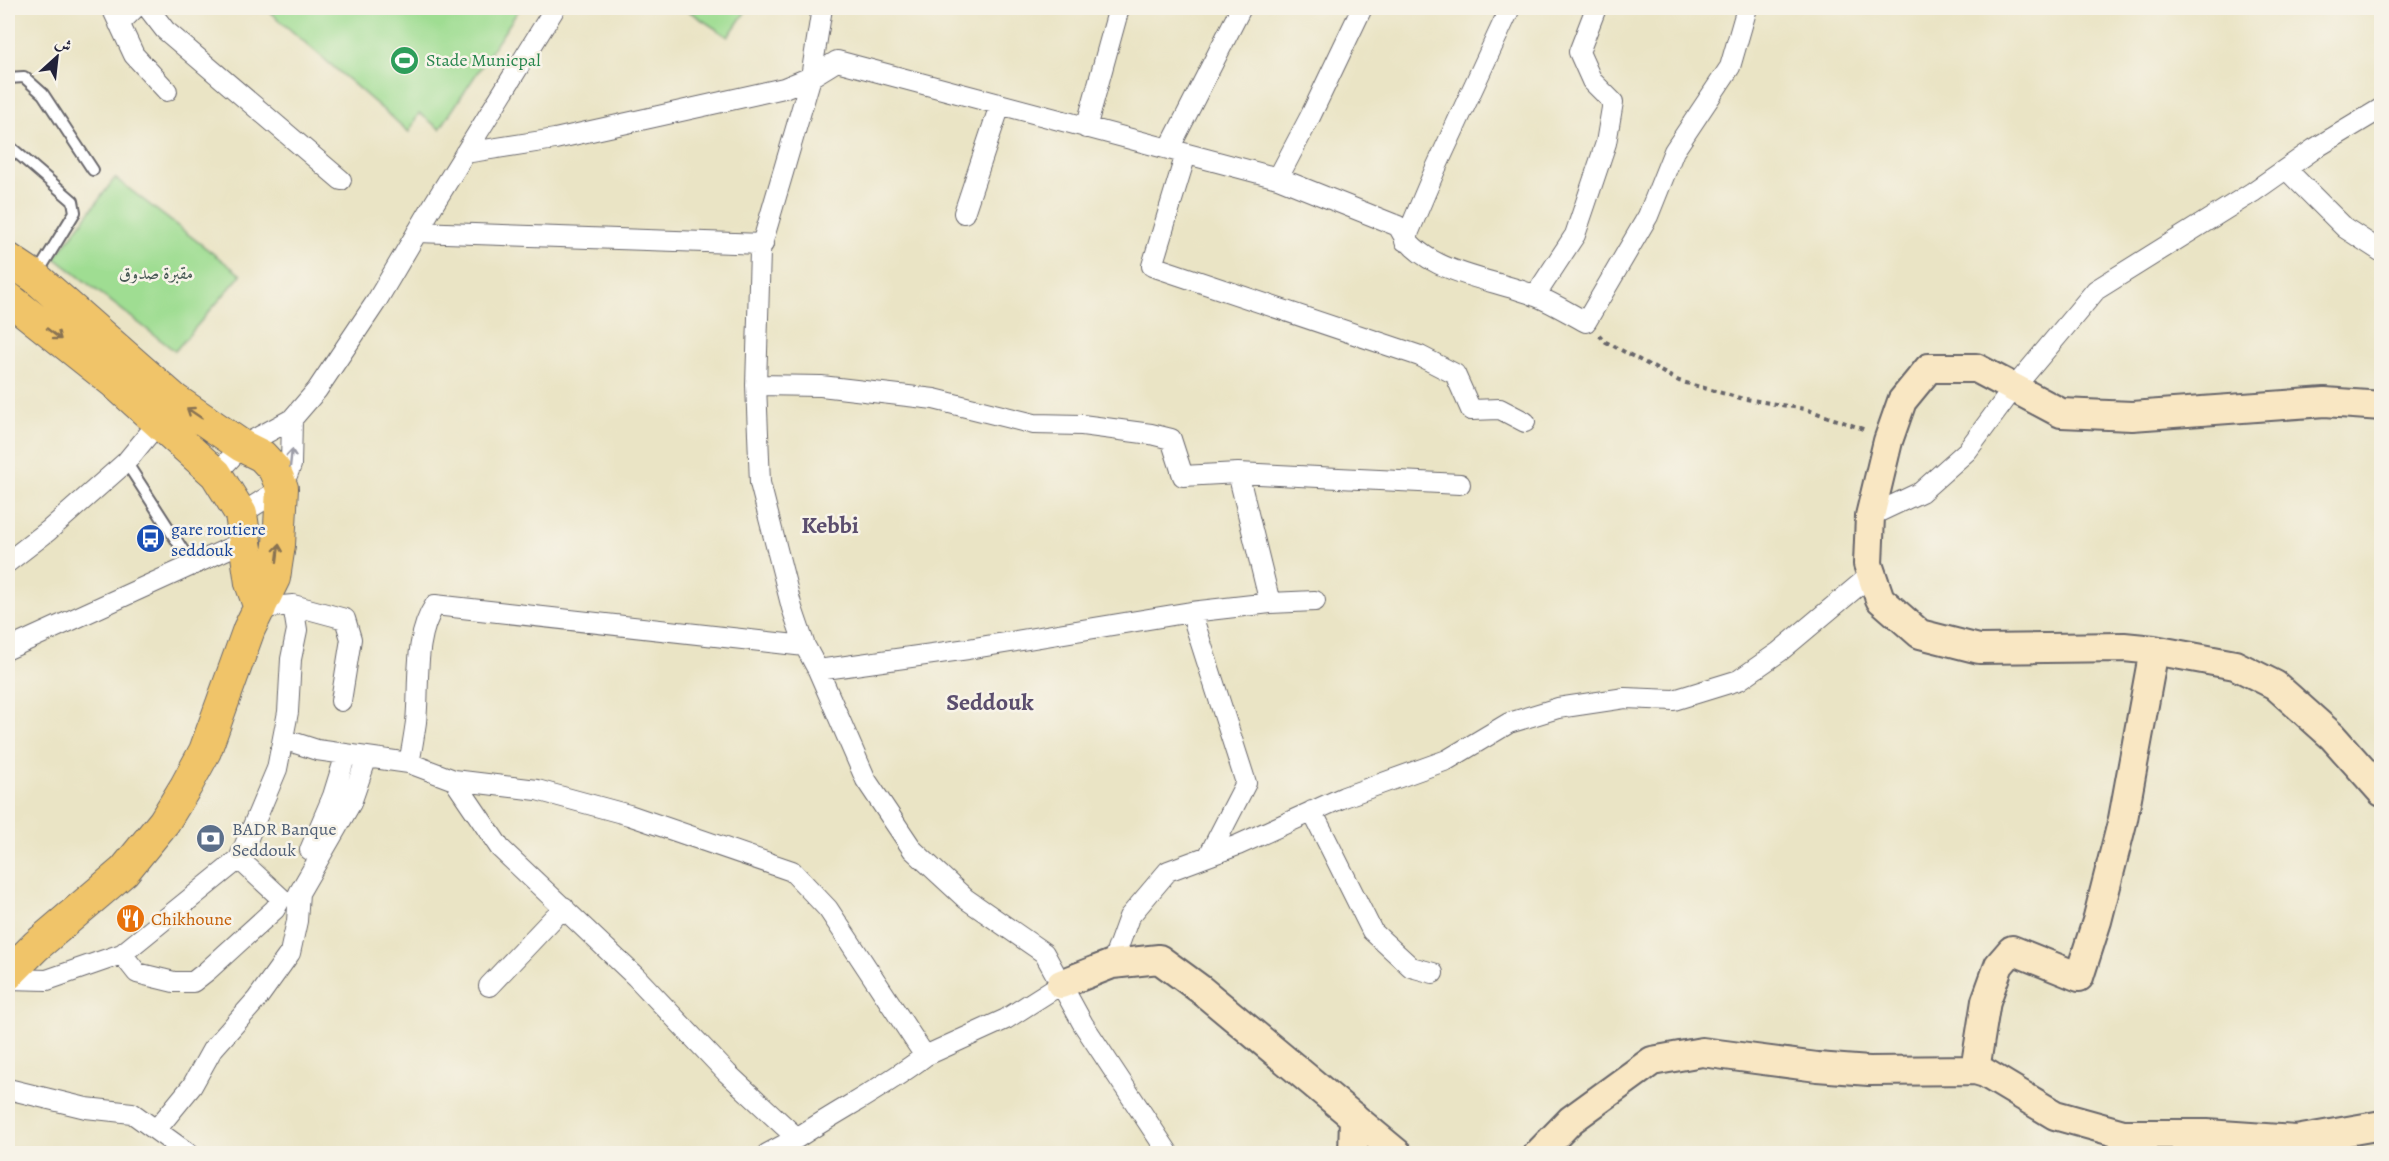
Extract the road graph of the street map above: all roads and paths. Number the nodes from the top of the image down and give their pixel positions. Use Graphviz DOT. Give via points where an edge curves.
graph roads {
  1 [pos="135,8"];
  2 [pos="148,8"];
  3 [pos="555,8"];
  4 [pos="822,8"];
  5 [pos="1119,8"];
  6 [pos="1241,8"];
  7 [pos="1362,8"];
  8 [pos="1510,8"];
  9 [pos="1596,8"];
  10 [pos="1747,8"];
  11 [pos="115,16"];
  12 [pos="811,77"];
  13 [pos="8,78"];
  14 [pos="167,91"];
  15 [pos="1000,105"];
  16 [pos="2382,108"];
  17 [pos="1086,128"];
  18 [pos="8,146"];
  19 [pos="1177,152"];
  20 [pos="465,153"];
  21 [pos="2286,169"];
  22 [pos="93,170"];
  23 [pos="1278,178"];
  24 [pos="341,180"];
  25 [pos="964,213"];
  26 [pos="417,232"];
  27 [pos="1405,241"];
  28 [pos="763,244"];
  29 [pos="2382,252"];
  30 [pos="8,259"];
  31 [pos="35,277"];
  32 [pos="1535,296"];
  33 [pos="8,298"];
  34 [pos="1586,322"];
  35 [pos="756,385"];
  36 [pos="2013,389"];
  37 [pos="2382,406"];
  38 [pos="292,419"];
  39 [pos="158,423"];
  40 [pos="1525,423"];
  41 [pos="1856,425"];
  42 [pos="242,446"];
  43 [pos="126,462"];
  44 [pos="1238,473"];
  45 [pos="216,474"];
  46 [pos="1460,484"];
  47 [pos="282,488"];
  48 [pos="1870,516"];
  49 [pos="243,527"];
  50 [pos="8,562"];
  51 [pos="193,566"];
  52 [pos="1872,574"];
  53 [pos="1315,601"];
  54 [pos="1269,603"];
  55 [pos="293,605"];
  56 [pos="260,608"];
  57 [pos="1191,612"];
  58 [pos="805,646"];
  59 [pos="8,649"];
  60 [pos="2154,650"];
  61 [pos="818,670"];
  62 [pos="341,700"];
  63 [pos="283,739"];
  64 [pos="346,754"];
  65 [pos="366,757"];
  66 [pos="410,763"];
  67 [pos="454,780"];
  68 [pos="2382,792"];
  69 [pos="1312,811"];
  70 [pos="1209,855"];
  71 [pos="239,859"];
  72 [pos="281,898"];
  73 [pos="564,907"];
  74 [pos="122,954"];
  75 [pos="1112,964"];
  76 [pos="1433,973"];
  77 [pos="8,974"];
  78 [pos="8,979"];
  79 [pos="1061,984"];
  80 [pos="489,986"];
  81 [pos="925,1056"];
  82 [pos="1975,1070"];
  83 [pos="8,1089"];
  84 [pos="1354,1117"];
  85 [pos="2382,1125"];
  86 [pos="156,1130"];
  87 [pos="795,1146"];
  88 [pos="2304,1146"];
  89 [pos="189,1154"];
  90 [pos="767,1154"];
  91 [pos="1169,1154"];
  92 [pos="1353,1154"];
  93 [pos="1398,1154"];
  94 [pos="1538,1154"];
  1 -- 11 [label="street"];
  2 -- 24 [label="street" via="165,30"];
  3 -- 20 [label="street"];
  4 -- 12 [label="street"];
  5 -- 17 [label="street"];
  6 -- 19 [label="street"];
  7 -- 23 [label="street"];
  8 -- 27 [label="street"];
  9 -- 32 [label="street" via="1579,52 1592,81 1613,102 1606,143 1575,235"];
  10 -- 34 [label="street" via="1730,67 1674,152 1648,216"];
  11 -- 14 [label="street" via="134,55"];
  12 -- 15 [label="street" via="837,61"];
  12 -- 20 [label="street" via="784,88 555,139"];
  12 -- 28 [label="street"];
  13 -- 22 [label="lane" via="24,77 43,94"];
  15 -- 17 [label="street"];
  15 -- 25 [label="street"];
  16 -- 21 [label="street"];
  17 -- 19 [label="street"];
  18 -- 31 [label="lane" via="73,201 75,212"];
  19 -- 23 [label="street"];
  19 -- 40 [label="street" via="1152,266 1420,356 1455,374 1471,410 1500,409"];
  20 -- 26 [label="street"];
  21 -- 29 [label="street" via="2345,228"];
  21 -- 36 [label="street" via="2096,290"];
  23 -- 27 [label="street" via="1398,226"];
  26 -- 28 [label="street"];
  26 -- 38 [label="street" via="370,312 317,390"];
  27 -- 32 [label="street" via="1449,269"];
  28 -- 35 [label="street"];
  30 -- 31 [label="main road"];
  42 -- 31 [label="main road, one-way" via="175,400"];
  32 -- 34 [label="street"];
  33 -- 39 [label="main road, one-way" via="115,382"];
  34 -- 41 [label="path" via="1606,342 1679,381"];
  35 -- 44 [label="street" via="821,386 934,399 1034,424 1082,425 1151,434 1171,439 1183,476"];
  35 -- 58 [label="street" via="760,483"];
  36 -- 37 [label="street" via="2061,413 2132,416 2325,402"];
  36 -- 48 [label="street" via="1967,451 1921,492"];
  36 -- 48 [label="street" via="1976,368 1929,368 1902,401"];
  38 -- 42 [label="street"];
  47 -- 38 [label="street, one-way" via="291,465"];
  39 -- 43 [label="street"];
  39 -- 45 [label="main road"];
  42 -- 45 [label="street"];
  42 -- 47 [label="main road" via="262,456"];
  43 -- 50 [label="street"];
  43 -- 51 [label="lane"];
  44 -- 46 [label="street"];
  44 -- 54 [label="street"];
  45 -- 49 [label="main road"];
  47 -- 49 [label="street"];
  56 -- 47 [label="main road, one-way" via="274,578"];
  48 -- 52 [label="street" via="1868,564"];
  49 -- 51 [label="street"];
  49 -- 56 [label="main road" via="251,583"];
  51 -- 59 [label="street"];
  52 -- 60 [label="street" via="1881,599 1920,634 1979,649"];
  52 -- 69 [label="street" via="1779,652 1739,680 1674,700 1624,698 1558,708 1509,723 1447,760"];
  53 -- 54 [label="street"];
  54 -- 57 [label="street"];
  55 -- 56 [label="street"];
  55 -- 62 [label="street" via="345,619 351,639"];
  55 -- 63 [label="street" via="297,630"];
  56 -- 77 [label="main road" via="205,751 164,822 124,871"];
  57 -- 61 [label="street" via="968,650"];
  57 -- 70 [label="street" via="1246,783"];
  58 -- 61 [label="street"];
  58 -- 66 [label="street" via="435,605 426,618 420,650"];
  60 -- 68 [label="street" via="2235,665 2275,686 2332,736"];
  60 -- 82 [label="street" via="2123,819 2079,976 2012,950 1999,965 1986,1001"];
  61 -- 79 [label="street" via="866,780 914,850 966,899 1044,953"];
  63 -- 64 [label="street"];
  63 -- 71 [label="street" via="277,768"];
  64 -- 65 [label="street"];
  64 -- 72 [label="street" via="317,837"];
  65 -- 66 [label="street"];
  65 -- 86 [label="street" via="351,803 299,893 290,953 257,999 212,1050 192,1086"];
  66 -- 67 [label="street"];
  67 -- 73 [label="street" via="500,848"];
  67 -- 81 [label="street" via="537,790 630,815 792,871 828,909"];
  69 -- 70 [label="street"];
  69 -- 76 [label="street" via="1372,931 1411,967"];
  70 -- 75 [label="street" via="1168,871 1129,917"];
  71 -- 72 [label="street"];
  71 -- 74 [label="street"];
  72 -- 74 [label="street" via="275,909 193,982 174,982 137,973"];
  73 -- 80 [label="street"];
  73 -- 87 [label="street" via="636,977"];
  74 -- 78 [label="street" via="47,980"];
  75 -- 79 [label="street"];
  75 -- 84 [label="street" via="1160,959"];
  79 -- 81 [label="street" via="1006,1019"];
  79 -- 91 [label="street"];
  81 -- 87 [label="street" via="902,1074 850,1103"];
  82 -- 88 [label="street" via="2055,1115 2123,1134 2207,1134 2295,1140"];
  82 -- 94 [label="street" via="1869,1071 1702,1052 1652,1061 1571,1120"];
  83 -- 86 [label="street" via="87,1108 132,1113"];
  84 -- 92 [label="street"];
  84 -- 93 [label="street"];
  85 -- 88 [label="street"];
  86 -- 89 [label="street"];
  87 -- 90 [label="street"];
}
